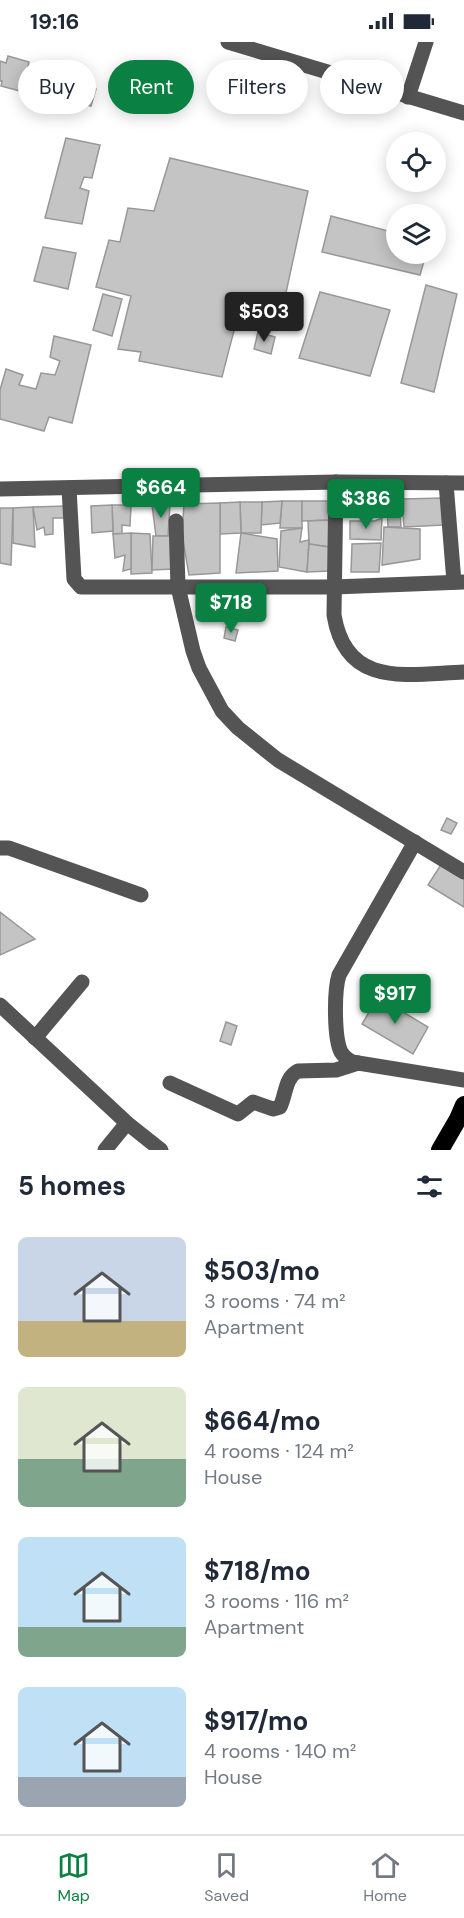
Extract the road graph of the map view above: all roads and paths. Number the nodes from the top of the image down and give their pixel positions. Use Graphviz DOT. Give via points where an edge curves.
graph roads {
  1 [pos="228,42"];
  2 [pos="426,42"];
  3 [pos="408,97"];
  4 [pos="464,113"];
  5 [pos="336,482"];
  6 [pos="446,483"];
  7 [pos="464,483"];
  8 [pos="69,488"];
  9 [pos="0,489"];
  10 [pos="176,521"];
  11 [pos="459,582"];
  12 [pos="178,587"];
  13 [pos="334,587"];
  14 [pos="464,672"];
  15 [pos="415,842"];
  16 [pos="0,848"];
  17 [pos="464,872"];
  18 [pos="141,895"];
  19 [pos="82,982"];
  20 [pos="0,1005"];
  21 [pos="35,1038"];
  22 [pos="358,1063"];
  23 [pos="464,1080"];
  24 [pos="170,1083"];
  25 [pos="464,1105"];
  26 [pos="128,1123"];
  27 [pos="105,1150"];
  28 [pos="161,1150"];
  29 [pos="440,1150"];
  1 -- 3 [label="street"];
  2 -- 3 [label="street"];
  3 -- 4 [label="street"];
  5 -- 6 [label="street"];
  5 -- 8 [label="street"];
  5 -- 13 [label="street"];
  6 -- 7 [label="street"];
  6 -- 11 [label="street"];
  8 -- 9 [label="street"];
  8 -- 12 [label="street" via="75,583 85,588"];
  10 -- 12 [label="street"];
  11 -- 13 [label="street"];
  12 -- 13 [label="street"];
  12 -- 15 [label="street" via="198,668 222,711 238,729 278,760"];
  13 -- 14 [label="street" via="336,630 341,643 360,664 386,674"];
  15 -- 17 [label="street"];
  15 -- 22 [label="street" via="345,962 336,985 340,1050 347,1059"];
  16 -- 18 [label="street"];
  19 -- 21 [label="street"];
  20 -- 21 [label="street"];
  21 -- 26 [label="street"];
  22 -- 23 [label="street"];
  22 -- 24 [label="street" via="336,1070 293,1073 280,1107 273,1109 253,1101 238,1114"];
  25 -- 29 [label="highway"];
  26 -- 27 [label="street"];
  26 -- 28 [label="street"];
}
